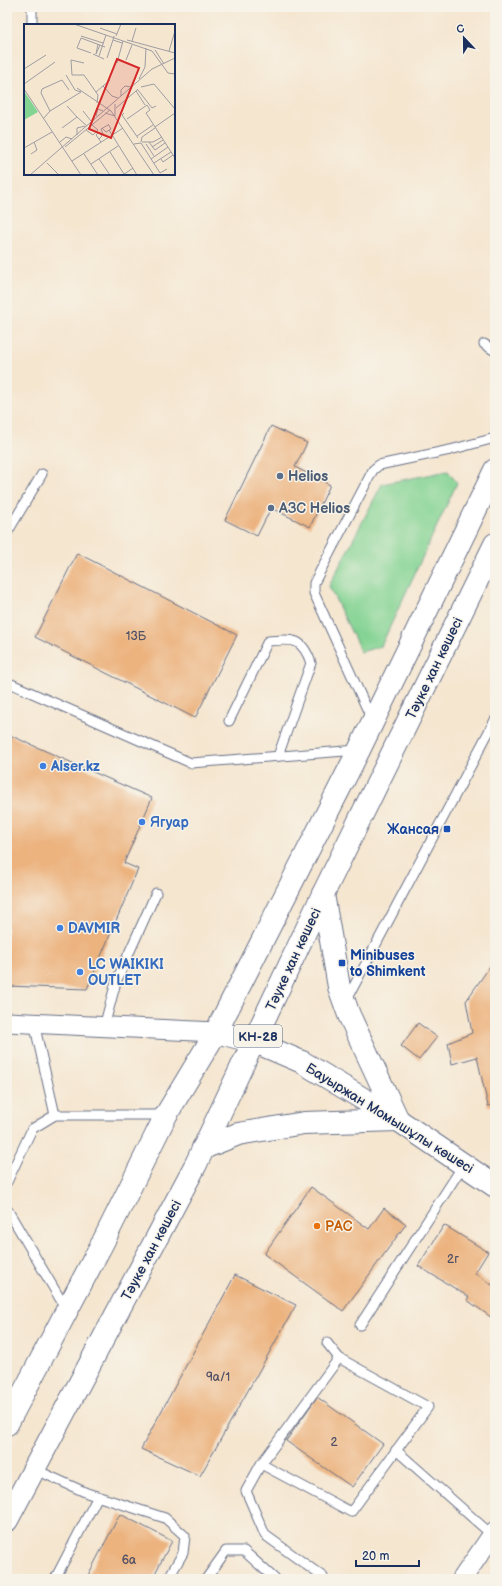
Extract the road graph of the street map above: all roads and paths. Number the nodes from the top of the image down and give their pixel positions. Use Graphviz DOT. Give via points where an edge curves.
graph roads {
  1 [pos="32,7"];
  2 [pos="32,24"];
  3 [pos="484,344"];
  4 [pos="495,351"];
  5 [pos="495,438"];
  6 [pos="495,470"];
  7 [pos="42,474"];
  8 [pos="7,533"];
  9 [pos="495,544"];
  10 [pos="7,682"];
  11 [pos="495,720"];
  12 [pos="230,721"];
  13 [pos="373,722"];
  14 [pos="359,750"];
  15 [pos="278,756"];
  16 [pos="156,893"];
  17 [pos="323,894"];
  18 [pos="345,1003"];
  19 [pos="7,1022"];
  20 [pos="34,1023"];
  21 [pos="104,1027"];
  22 [pos="216,1032"];
  23 [pos="254,1042"];
  24 [pos="55,1115"];
  25 [pos="166,1115"];
  26 [pos="398,1120"];
  27 [pos="203,1148"];
  28 [pos="464,1164"];
  29 [pos="7,1182"];
  30 [pos="495,1186"];
  31 [pos="7,1208"];
  32 [pos="67,1311"];
  33 [pos="360,1325"];
  34 [pos="327,1343"];
  35 [pos="339,1358"];
  36 [pos="8,1417"];
  37 [pos="396,1450"];
  38 [pos="261,1464"];
  39 [pos="34,1469"];
  40 [pos="98,1496"];
  41 [pos="7,1520"];
  42 [pos="494,1535"];
  43 [pos="323,1577"];
  44 [pos="55,1579"];
  45 [pos="168,1579"];
  46 [pos="206,1579"];
  47 [pos="275,1579"];
  48 [pos="462,1579"];
  1 -- 2 [label="lane"];
  3 -- 4 [label="lane"];
  5 -- 13 [label="lane" via="379,465 373,470 314,583 314,593"];
  6 -- 13 [label="main road, КН-28"];
  7 -- 8 [label="lane"];
  9 -- 17 [label="main road, Тәуке хан көшесі / КН-28"];
  10 -- 15 [label="lane" via="191,763"];
  11 -- 18 [label="lane"];
  12 -- 15 [label="lane" via="268,640 296,641 306,649 311,663"];
  13 -- 14 [label="main road, КН-28"];
  14 -- 15 [label="lane"];
  14 -- 22 [label="main road, КН-28"];
  16 -- 21 [label="lane" via="116,982"];
  17 -- 18 [label="main road" via="338,987"];
  17 -- 23 [label="main road, Тәуке хан көшесі / КН-28"];
  18 -- 26 [label="main road"];
  19 -- 20 [label="street"];
  20 -- 21 [label="street"];
  20 -- 24 [label="lane"];
  21 -- 22 [label="street"];
  22 -- 23 [label="main road, Бауыржан Момышұлы көшесі"];
  22 -- 25 [label="main road, КН-28"];
  23 -- 26 [label="main road, Бауыржан Момышұлы көшесі" via="302,1062"];
  23 -- 27 [label="main road, Тәуке хан көшесі / КН-28"];
  24 -- 25 [label="lane"];
  24 -- 29 [label="lane" via="32,1129"];
  25 -- 32 [label="main road, КН-28"];
  26 -- 27 [label="main road" via="304,1123 238,1134"];
  26 -- 28 [label="main road, Бауыржан Момышұлы көшесі"];
  27 -- 39 [label="main road, Тәуке хан көшесі / КН-28"];
  28 -- 30 [label="main road, Бауыржан Момышұлы көшесі"];
  28 -- 33 [label="lane"];
  31 -- 32 [label="lane"];
  32 -- 36 [label="main road, КН-28"];
  34 -- 35 [label="lane"];
  35 -- 37 [label="lane" via="428,1407"];
  35 -- 38 [label="lane"];
  37 -- 38 [label="lane" via="351,1512"];
  37 -- 42 [label="lane"];
  38 -- 43 [label="lane" via="246,1491 265,1535"];
  39 -- 40 [label="lane"];
  39 -- 41 [label="main road, Тәуке хан көшесі / КН-28"];
  40 -- 44 [label="lane"];
  40 -- 45 [label="lane" via="165,1518 185,1536 183,1553"];
  42 -- 48 [label="street"];
  46 -- 47 [label="lane" via="226,1551 244,1551"];
}
